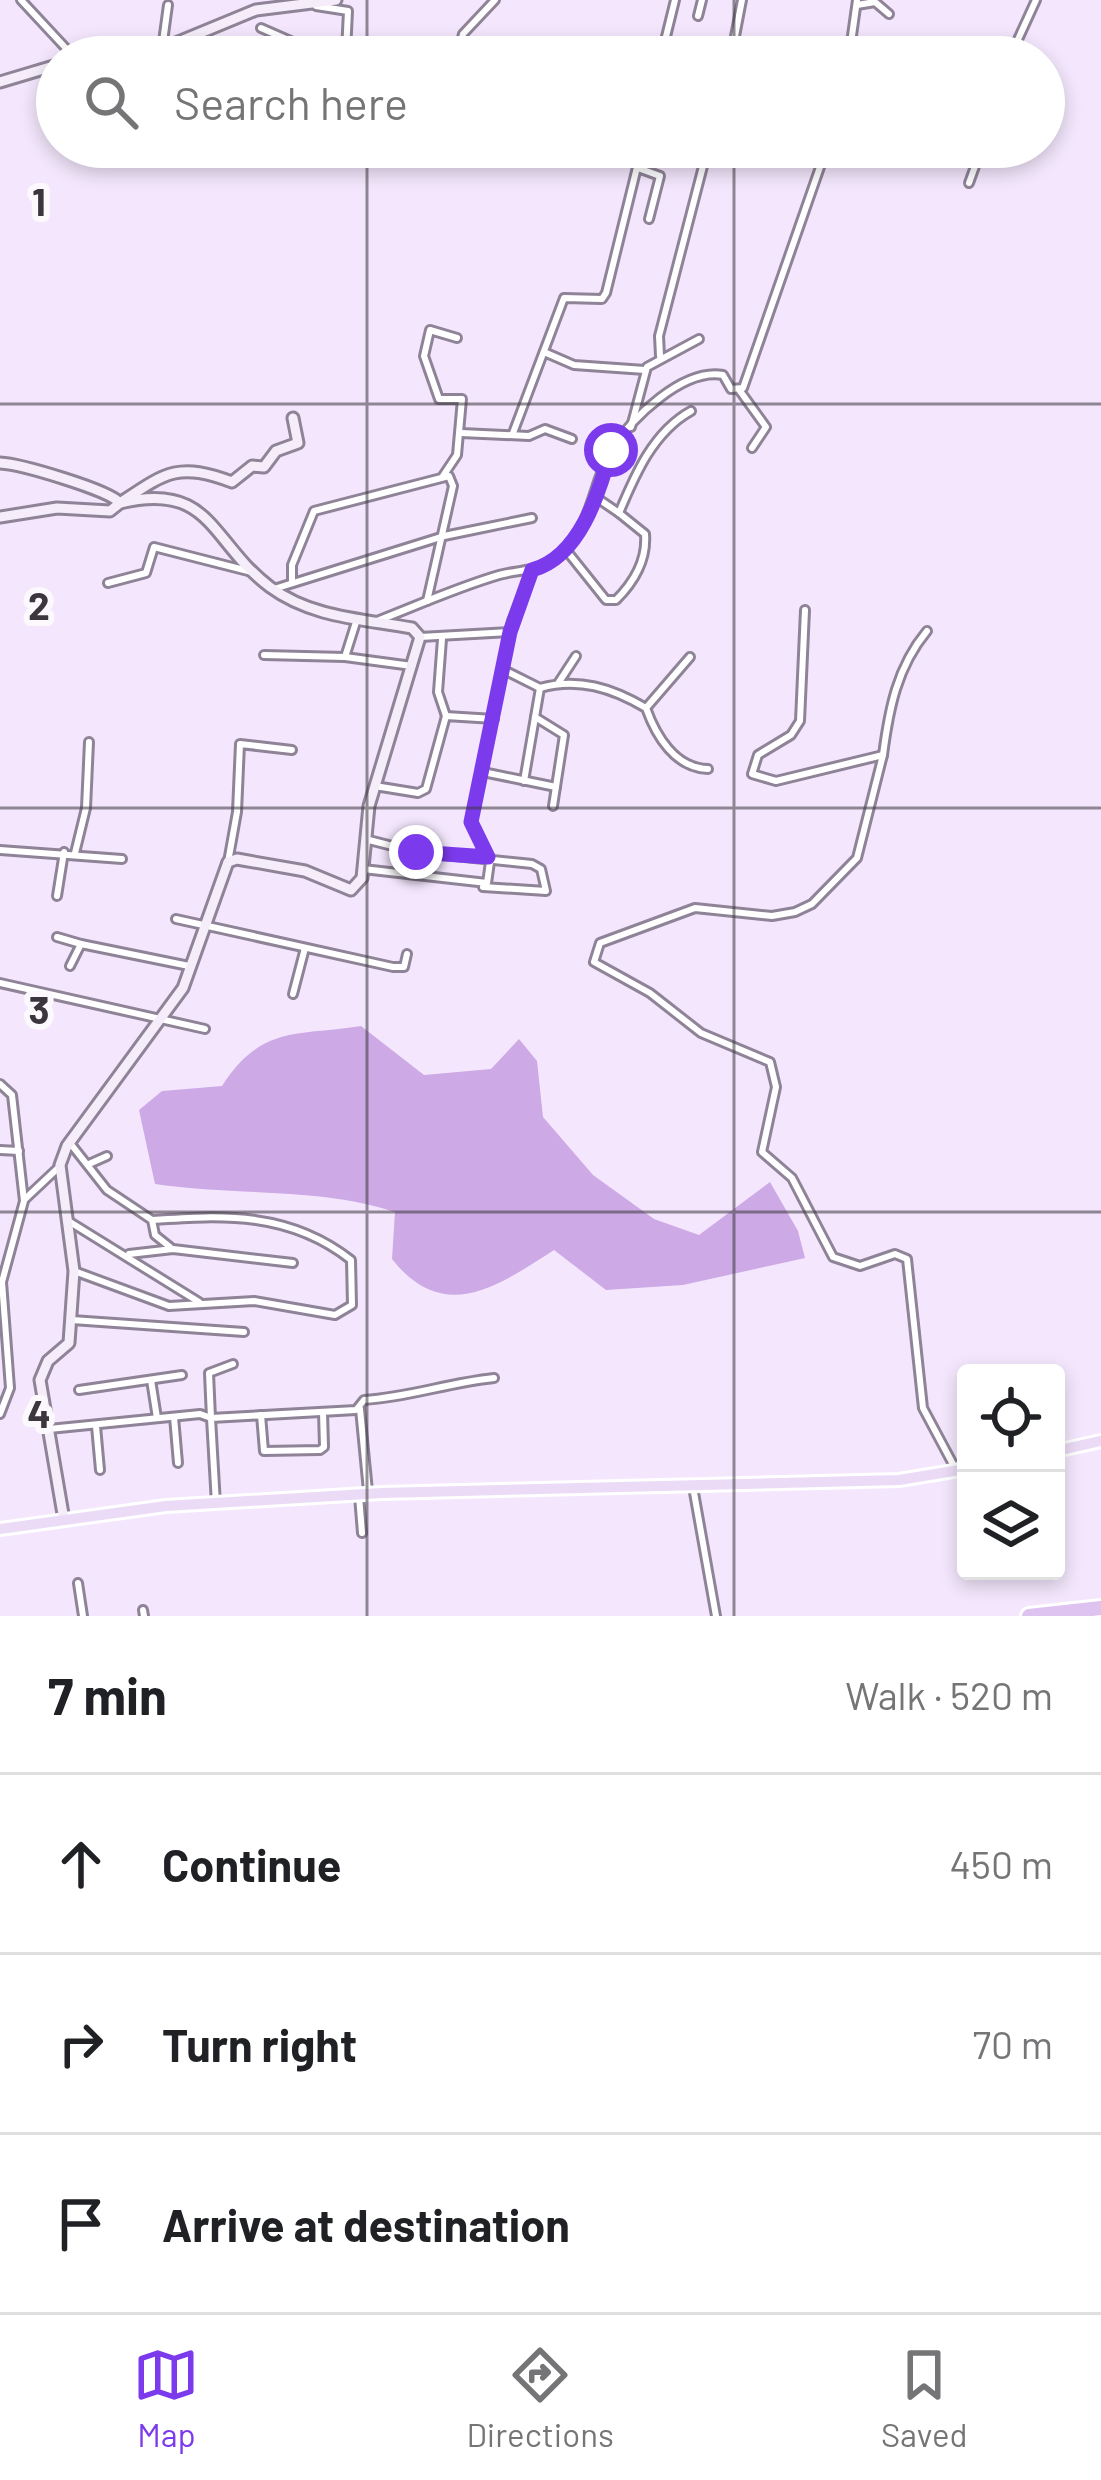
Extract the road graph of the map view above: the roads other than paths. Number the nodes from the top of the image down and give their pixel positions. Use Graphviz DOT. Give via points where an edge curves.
graph roads {
  1 [pos="21,0"];
  2 [pos="336,0"];
  3 [pos="495,0"];
  4 [pos="675,0"];
  5 [pos="702,0"];
  6 [pos="742,0"];
  7 [pos="1036,0"];
  8 [pos="857,2"];
  9 [pos="279,3"];
  10 [pos="168,5"];
  11 [pos="316,6"];
  12 [pos="889,14"];
  13 [pos="698,16"];
  14 [pos="261,28"];
  15 [pos="54,36"];
  16 [pos="163,36"];
  17 [pos="197,36"];
  18 [pos="279,36"];
  19 [pos="347,36"];
  20 [pos="463,36"];
  21 [pos="666,36"];
  22 [pos="735,36"];
  23 [pos="853,36"];
  24 [pos="1020,36"];
  25 [pos="36,71"];
  26 [pos="0,82"];
  27 [pos="637,168"];
  28 [pos="702,168"];
  29 [pos="820,168"];
  30 [pos="974,168"];
  31 [pos="969,183"];
  32 [pos="650,219"];
  33 [pos="457,338"];
  34 [pos="699,339"];
  35 [pos="544,352"];
  36 [pos="660,356"];
  37 [pos="645,370"];
  38 [pos="740,391"];
  39 [pos="691,411"];
  40 [pos="293,418"];
  41 [pos="631,430"];
  42 [pos="461,433"];
  43 [pos="513,434"];
  44 [pos="572,439"];
  45 [pos="752,448"];
  46 [pos="0,463"];
  47 [pos="443,477"];
  48 [pos="597,499"];
  49 [pos="120,503"];
  50 [pos="619,513"];
  51 [pos="0,517"];
  52 [pos="532,518"];
  53 [pos="444,536"];
  54 [pos="566,550"];
  55 [pos="532,570"];
  56 [pos="256,573"];
  57 [pos="108,583"];
  58 [pos="292,583"];
  59 [pos="274,590"];
  60 [pos="427,601"];
  61 [pos="805,610"];
  62 [pos="357,619"];
  63 [pos="375,621"];
  64 [pos="927,631"];
  65 [pos="510,632"];
  66 [pos="420,637"];
  67 [pos="442,639"];
  68 [pos="264,655"];
  69 [pos="576,656"];
  70 [pos="345,657"];
  71 [pos="690,657"];
  72 [pos="412,667"];
  73 [pos="501,669"];
  74 [pos="559,682"];
  75 [pos="539,688"];
  76 [pos="646,708"];
  77 [pos="446,716"];
  78 [pos="535,717"];
  79 [pos="494,719"];
  80 [pos="88,742"];
  81 [pos="292,749"];
  82 [pos="883,754"];
  83 [pos="707,770"];
  84 [pos="483,772"];
  85 [pos="524,781"];
  86 [pos="374,786"];
  87 [pos="556,787"];
  88 [pos="553,806"];
  89 [pos="365,838"];
  90 [pos="0,850"];
  91 [pos="64,852"];
  92 [pos="75,853"];
  93 [pos="488,857"];
  94 [pos="122,859"];
  95 [pos="228,862"];
  96 [pos="363,868"];
  97 [pos="482,887"];
  98 [pos="57,896"];
  99 [pos="176,919"];
  100 [pos="210,924"];
  101 [pos="57,937"];
  102 [pos="81,944"];
  103 [pos="305,948"];
  104 [pos="407,954"];
  105 [pos="70,966"];
  106 [pos="192,967"];
  107 [pos="0,982"];
  108 [pos="293,994"];
  109 [pos="159,1017"];
  110 [pos="205,1029"];
  111 [pos="0,1084"];
  112 [pos="69,1142"];
  113 [pos="0,1150"];
  114 [pos="19,1151"];
  115 [pos="106,1156"];
  116 [pos="89,1164"];
  117 [pos="60,1165"];
  118 [pos="24,1201"];
  119 [pos="152,1220"];
  120 [pos="70,1222"];
  121 [pos="173,1249"];
  122 [pos="129,1254"];
  123 [pos="293,1263"];
  124 [pos="74,1271"];
  125 [pos="199,1302"];
  126 [pos="72,1320"];
  127 [pos="244,1332"];
  128 [pos="233,1364"];
  129 [pos="182,1375"];
  130 [pos="494,1378"];
  131 [pos="151,1379"];
  132 [pos="79,1390"];
  133 [pos="360,1406"];
  134 [pos="322,1412"];
  135 [pos="0,1414"];
  136 [pos="261,1415"];
  137 [pos="174,1417"];
  138 [pos="157,1418"];
  139 [pos="211,1418"];
  140 [pos="95,1424"];
  141 [pos="49,1429"];
  142 [pos="1101,1441"];
  143 [pos="1065,1449"];
  144 [pos="178,1463"];
  145 [pos="957,1463"];
  146 [pos="100,1470"];
  147 [pos="957,1471"];
  148 [pos="693,1487"];
  149 [pos="364,1495"];
  150 [pos="217,1504"];
  151 [pos="64,1520"];
  152 [pos="0,1529"];
  153 [pos="362,1532"];
  154 [pos="78,1583"];
  155 [pos="1101,1608"];
  156 [pos="82,1616"];
  157 [pos="716,1616"];
  158 [pos="1029,1616"];
  1 -- 15 [label="street"];
  2 -- 11 [label="street"];
  3 -- 20 [label="street"];
  4 -- 21 [label="street"];
  5 -- 13 [label="street"];
  6 -- 22 [label="street"];
  7 -- 24 [label="street"];
  8 -- 12 [label="street" via="875,2"];
  8 -- 23 [label="street"];
  9 -- 11 [label="street"];
  9 -- 17 [label="street"];
  10 -- 16 [label="street"];
  11 -- 19 [label="street" via="348,11"];
  14 -- 18 [label="street"];
  25 -- 26 [label="street"];
  27 -- 32 [label="street" via="660,176"];
  27 -- 35 [label="street" via="606,293 564,298"];
  28 -- 36 [label="street"];
  29 -- 38 [label="street"];
  30 -- 31 [label="street"];
  33 -- 42 [label="street" via="430,330 424,356 439,399 462,399"];
  34 -- 36 [label="street"];
  35 -- 37 [label="street" via="574,365"];
  35 -- 43 [label="street"];
  36 -- 37 [label="street"];
  37 -- 41 [label="street"];
  38 -- 41 [label="street" via="713,373 658,400"];
  38 -- 45 [label="street" via="766,427"];
  39 -- 50 [label="street" via="647,454"];
  40 -- 49 [label="street" via="298,442 232,482 204,471 167,471"];
  41 -- 48 [label="street" via="611,450"];
  42 -- 43 [label="street"];
  42 -- 47 [label="street"];
  43 -- 44 [label="street" via="545,429"];
  46 -- 49 [label="street" via="40,469"];
  47 -- 53 [label="street" via="453,486"];
  47 -- 58 [label="street" via="314,511"];
  48 -- 50 [label="street"];
  48 -- 54 [label="street"];
  49 -- 51 [label="street" via="110,511"];
  49 -- 56 [label="street" via="175,498 201,512"];
  50 -- 54 [label="street" via="645,534 646,548 616,600 606,600"];
  52 -- 53 [label="street"];
  53 -- 58 [label="street"];
  53 -- 60 [label="street"];
  54 -- 55 [label="street"];
  55 -- 60 [label="street"];
  55 -- 65 [label="street"];
  56 -- 57 [label="street" via="154,547 146,573"];
  56 -- 59 [label="street"];
  58 -- 59 [label="street"];
  59 -- 62 [label="street" via="317,613"];
  60 -- 63 [label="street"];
  61 -- 82 [label="street" via="800,722 758,755 752,774 776,781"];
  62 -- 63 [label="street"];
  62 -- 70 [label="street"];
  63 -- 66 [label="street"];
  64 -- 82 [label="street" via="890,703"];
  65 -- 67 [label="street"];
  65 -- 73 [label="street"];
  66 -- 67 [label="street"];
  66 -- 72 [label="street"];
  67 -- 77 [label="street"];
  68 -- 70 [label="street"];
  69 -- 74 [label="street"];
  70 -- 72 [label="street"];
  71 -- 76 [label="street"];
  72 -- 86 [label="street"];
  73 -- 75 [label="street"];
  73 -- 79 [label="street"];
  74 -- 75 [label="street"];
  74 -- 76 [label="street" via="602,686"];
  75 -- 78 [label="street"];
  76 -- 83 [label="street" via="677,758"];
  77 -- 79 [label="street"];
  77 -- 86 [label="street" via="426,789"];
  78 -- 85 [label="street"];
  78 -- 87 [label="street" via="564,735"];
  79 -- 84 [label="street"];
  80 -- 92 [label="street"];
  81 -- 95 [label="street" via="240,744"];
  82 -- 145 [label="street" via="857,858 812,904 772,916 674,912 600,943 594,962 700,1033 770,1062 776,1087 761,1152 792,1178 833,1257 860,1266 895,1253 907,1259 923,1408"];
  84 -- 85 [label="street"];
  84 -- 93 [label="street" via="471,822"];
  85 -- 87 [label="street"];
  86 -- 89 [label="street"];
  87 -- 88 [label="street"];
  89 -- 93 [label="street" via="416,852"];
  89 -- 96 [label="street"];
  90 -- 91 [label="street"];
  91 -- 92 [label="street"];
  91 -- 98 [label="street"];
  92 -- 94 [label="street"];
  93 -- 97 [label="street"];
  93 -- 97 [label="street" via="541,869 546,891"];
  95 -- 96 [label="street" via="305,871 351,890"];
  95 -- 100 [label="street"];
  96 -- 97 [label="street"];
  99 -- 100 [label="street"];
  100 -- 103 [label="street"];
  100 -- 106 [label="street"];
  101 -- 102 [label="street"];
  102 -- 105 [label="street"];
  102 -- 106 [label="street"];
  103 -- 104 [label="street" via="393,968 404,968"];
  103 -- 108 [label="street"];
  106 -- 109 [label="street"];
  107 -- 109 [label="street"];
  109 -- 110 [label="street"];
  109 -- 112 [label="street"];
  111 -- 114 [label="street" via="12,1095"];
  112 -- 116 [label="street"];
  112 -- 117 [label="street"];
  113 -- 114 [label="street"];
  114 -- 118 [label="street"];
  115 -- 116 [label="street"];
  116 -- 119 [label="street" via="107,1190"];
  117 -- 118 [label="street"];
  117 -- 120 [label="street"];
  118 -- 135 [label="street" via="2,1282 10,1388"];
  119 -- 121 [label="street" via="155,1235"];
  119 -- 125 [label="street" via="274,1220 351,1260 355,1298 341,1314"];
  120 -- 122 [label="street"];
  120 -- 124 [label="street"];
  121 -- 122 [label="street"];
  121 -- 123 [label="street"];
  122 -- 125 [label="street"];
  124 -- 125 [label="street" via="154,1304"];
  124 -- 126 [label="street"];
  126 -- 127 [label="street"];
  126 -- 141 [label="street" via="69,1343 40,1380"];
  128 -- 139 [label="street" via="209,1372"];
  129 -- 131 [label="street"];
  130 -- 133 [label="street" via="429,1384 416,1396"];
  131 -- 132 [label="street"];
  131 -- 138 [label="street"];
  133 -- 134 [label="street"];
  133 -- 149 [label="street"];
  134 -- 136 [label="street"];
  134 -- 136 [label="street" via="320,1450 265,1451"];
  136 -- 139 [label="street"];
  137 -- 138 [label="street"];
  137 -- 139 [label="street"];
  137 -- 144 [label="street"];
  138 -- 140 [label="street"];
  139 -- 150 [label="street"];
  140 -- 141 [label="street"];
  140 -- 146 [label="street"];
  141 -- 151 [label="street"];
  142 -- 143 [label="main road"];
  147 -- 148 [label="main road"];
  148 -- 149 [label="main road"];
  148 -- 157 [label="street"];
  149 -- 150 [label="main road"];
  149 -- 153 [label="street"];
  150 -- 151 [label="main road"];
  151 -- 152 [label="main road"];
  154 -- 156 [label="street"];
  155 -- 158 [label="highway"];
}
